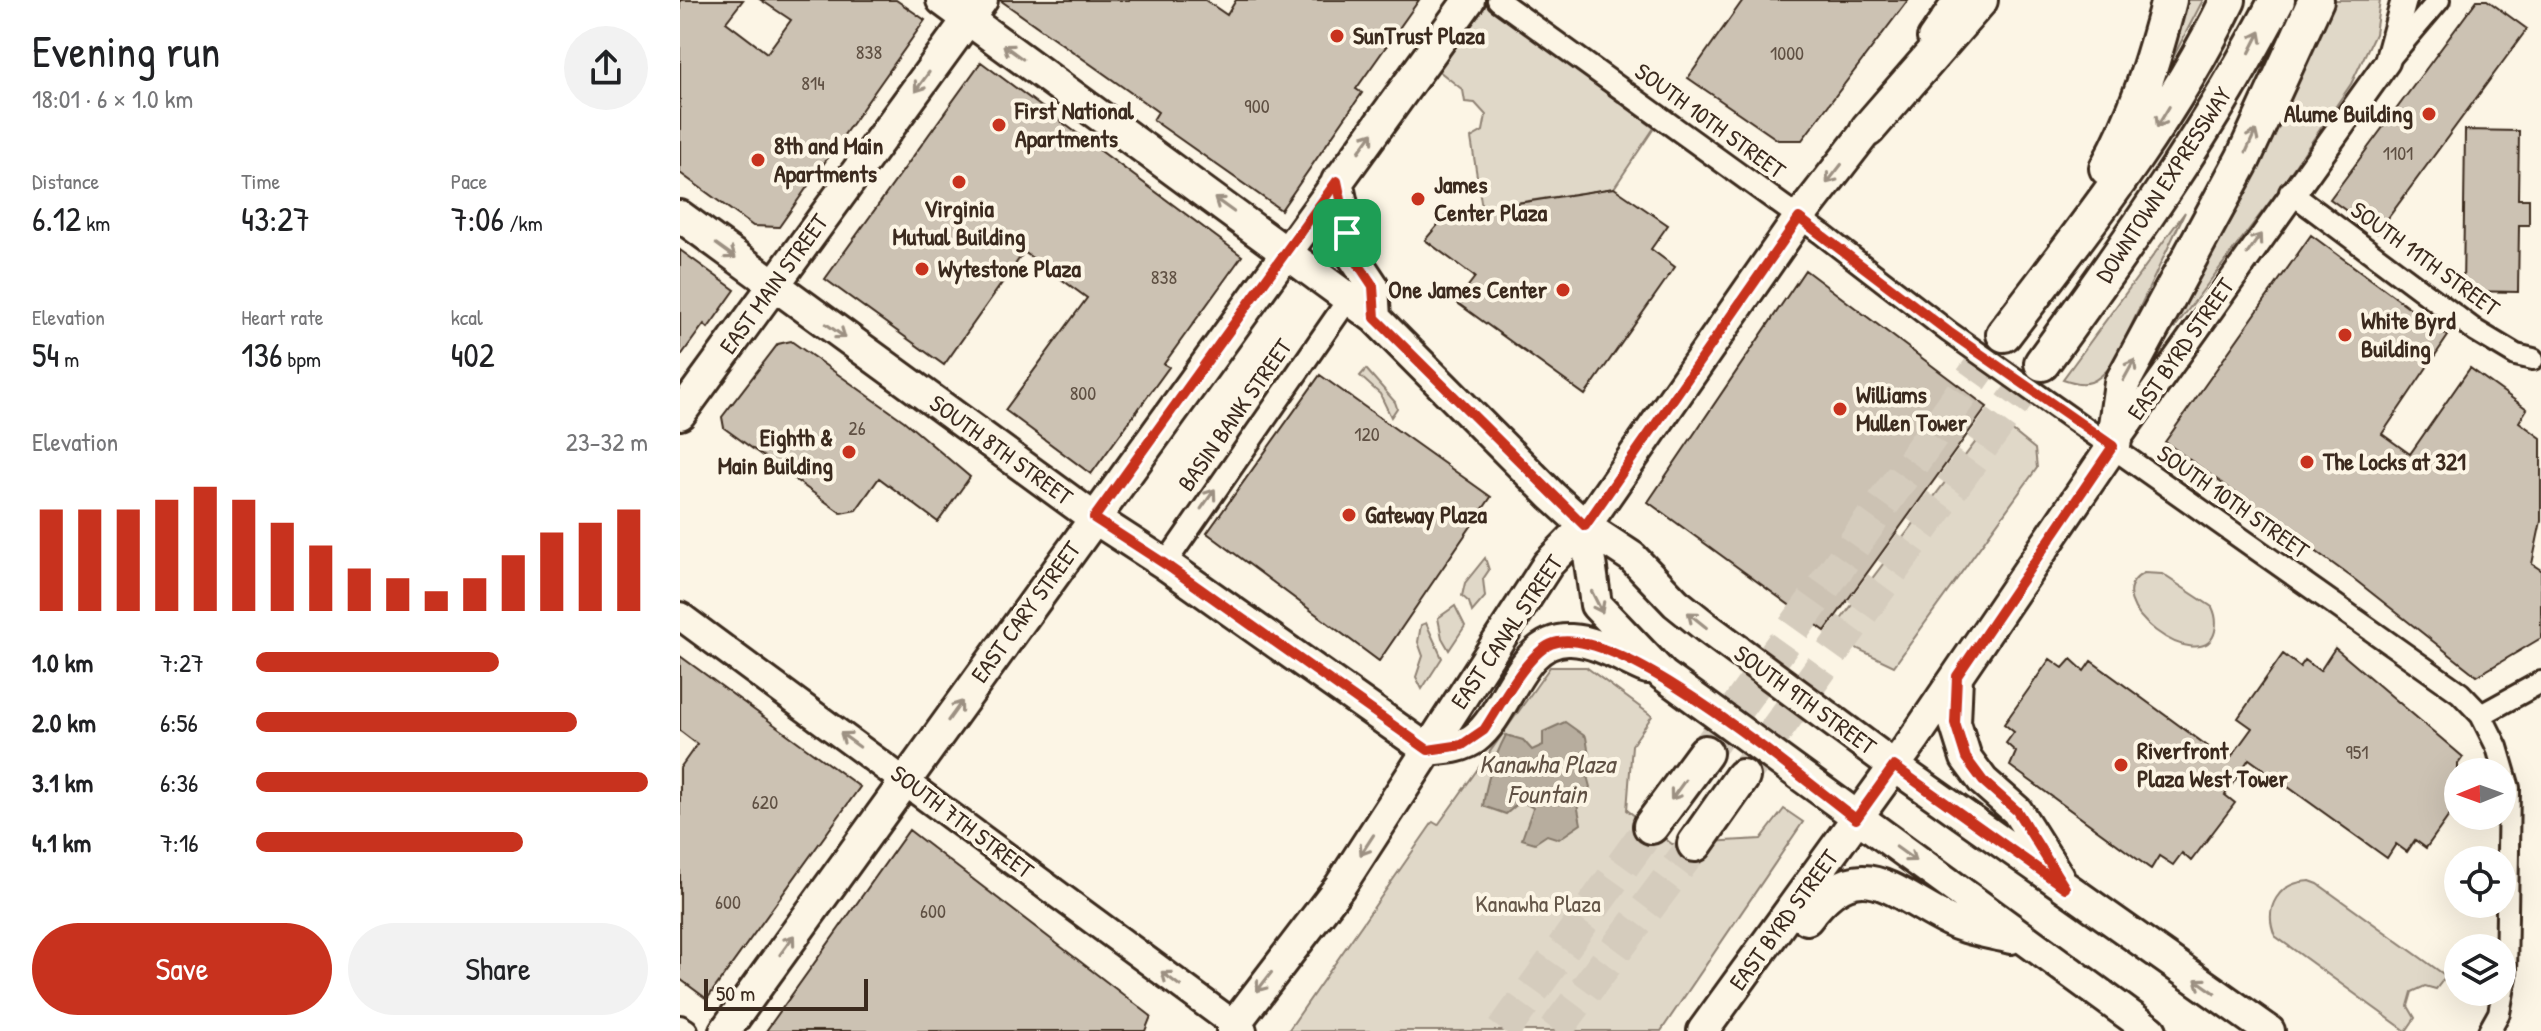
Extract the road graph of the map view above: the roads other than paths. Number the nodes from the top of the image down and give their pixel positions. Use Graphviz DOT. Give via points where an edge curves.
graph roads {
  1 [pos="942,0"];
  2 [pos="1469,0"];
  3 [pos="1498,0"];
  4 [pos="1956,0"];
  5 [pos="1980,0"];
  6 [pos="2169,0"];
  7 [pos="2228,0"];
  8 [pos="2277,0"];
  9 [pos="2316,0"];
  10 [pos="2404,0"];
  11 [pos="2439,0"];
  12 [pos="975,10"];
  13 [pos="2387,62"];
  14 [pos="1868,129"];
  15 [pos="1337,181"];
  16 [pos="2290,192"];
  17 [pos="680,216"];
  18 [pos="1799,218"];
  19 [pos="1287,250"];
  20 [pos="773,285"];
  21 [pos="2034,295"];
  22 [pos="1349,298"];
  23 [pos="1375,318"];
  24 [pos="2004,334"];
  25 [pos="2533,359"];
  26 [pos="2042,363"];
  27 [pos="680,414"];
  28 [pos="2113,446"];
  29 [pos="1094,518"];
  30 [pos="1585,526"];
  31 [pos="1165,564"];
  32 [pos="680,616"];
  33 [pos="1663,675"];
  34 [pos="1957,676"];
  35 [pos="2532,687"];
  36 [pos="2481,715"];
  37 [pos="1428,750"];
  38 [pos="1705,753"];
  39 [pos="1894,766"];
  40 [pos="1742,777"];
  41 [pos="906,780"];
  42 [pos="1856,819"];
  43 [pos="1651,826"];
  44 [pos="1695,844"];
  45 [pos="2065,888"];
  46 [pos="2031,944"];
  47 [pos="1757,957"];
  48 [pos="1234,1030"];
  49 [pos="725,1031"];
  50 [pos="1703,1031"];
  51 [pos="2151,1031"];
  52 [pos="2269,1031"];
  53 [pos="2489,1031"];
  1 -- 12 [label="main road, SOUTH 9TH STREET"];
  15 -- 2 [label="main road, EAST CARY STREET, one-way"];
  3 -- 18 [label="street, SOUTH 10TH STREET"];
  4 -- 14 [label="street, EAST CANAL STREET"];
  5 -- 14 [label="highway"];
  6 -- 21 [label="highway" via="2123,140"];
  7 -- 21 [label="highway, DOWNTOWN EXPRESSWAY, one-way" via="2151,136"];
  26 -- 8 [label="highway, DOWNTOWN EXPRESSWAY, one-way" via="2197,139"];
  28 -- 9 [label="highway, one-way" via="2122,383 2243,159"];
  10 -- 13 [label="street, EAST BYRD STREET"];
  11 -- 13 [label="street, EAST BYRD STREET"];
  19 -- 12 [label="main road, SOUTH 9TH STREET, one-way"];
  12 -- 20 [label="main road, EAST MAIN STREET, one-way"];
  13 -- 16 [label="street, EAST BYRD STREET"];
  14 -- 18 [label="main road, EAST CANAL STREET, one-way"];
  15 -- 19 [label="main road, EAST CARY STREET"];
  15 -- 23 [label="main road" via="1353,256 1373,286"];
  16 -- 25 [label="street, SOUTH 11TH STREET" via="2476,331"];
  28 -- 16 [label="street, EAST BYRD STREET, one-way"];
  17 -- 20 [label="main road, SOUTH 8TH STREET, one-way"];
  18 -- 28 [label="street, SOUTH 10TH STREET" via="1949,332"];
  18 -- 30 [label="main road, EAST CANAL STREET"];
  19 -- 22 [label="main road, SOUTH 9TH STREET"];
  19 -- 29 [label="main road, EAST CARY STREET"];
  20 -- 27 [label="main road, EAST MAIN STREET"];
  20 -- 29 [label="main road, SOUTH 8TH STREET, one-way"];
  21 -- 24 [label="highway, DOWNTOWN EXPRESSWAY"];
  22 -- 23 [label="main road, SOUTH 9TH STREET"];
  31 -- 22 [label="street, BASIN BANK STREET, one-way"];
  23 -- 30 [label="main road, SOUTH 9TH STREET"];
  28 -- 34 [label="main road, EAST BYRD STREET"];
  28 -- 36 [label="street, SOUTH 10TH STREET" via="2460,693"];
  29 -- 31 [label="main road, SOUTH 8TH STREET"];
  41 -- 29 [label="main road, EAST CARY STREET, one-way"];
  30 -- 33 [label="main road, one-way" via="1596,605"];
  30 -- 37 [label="main road, EAST CANAL STREET" via="1548,564"];
  39 -- 30 [label="main road, SOUTH 9TH STREET, one-way" via="1706,627 1632,557"];
  31 -- 37 [label="main road, SOUTH 8TH STREET"];
  41 -- 32 [label="main road, SOUTH 7TH STREET, one-way"];
  33 -- 37 [label="main road" via="1588,642 1553,643 1532,658 1473,740"];
  33 -- 42 [label="main road"];
  34 -- 39 [label="main road, EAST BYRD STREET"];
  34 -- 45 [label="main road" via="1955,723 1966,758 2017,811"];
  35 -- 36 [label="street"];
  36 -- 53 [label="street, SOUTH 10TH STREET" via="2504,768 2511,819 2506,976 2499,1013"];
  37 -- 48 [label="main road, EAST CANAL STREET, one-way" via="1340,886"];
  38 -- 43 [label="highway, one-way"];
  39 -- 42 [label="main road, EAST BYRD STREET"];
  39 -- 45 [label="main road, SOUTH 9TH STREET"];
  40 -- 44 [label="highway"];
  48 -- 41 [label="main road, SOUTH 7TH STREET, one-way"];
  49 -- 41 [label="main road, EAST CARY STREET, one-way"];
  42 -- 46 [label="main road, one-way"];
  42 -- 47 [label="main road, EAST BYRD STREET"];
  52 -- 45 [label="main road, SOUTH 9TH STREET, one-way"];
  46 -- 47 [label="main road" via="1951,922 1899,889 1866,882 1835,887 1784,950"];
  46 -- 51 [label="main road"];
  47 -- 50 [label="main road, EAST BYRD STREET"];
}
